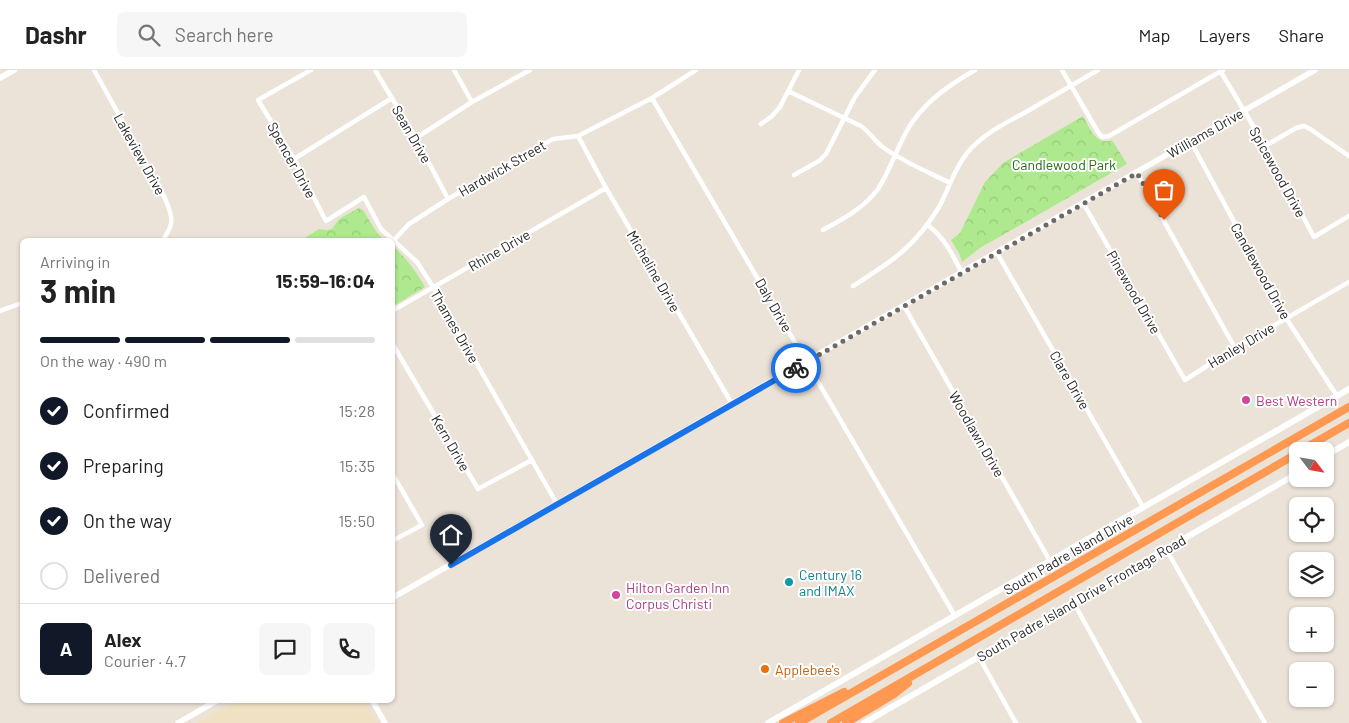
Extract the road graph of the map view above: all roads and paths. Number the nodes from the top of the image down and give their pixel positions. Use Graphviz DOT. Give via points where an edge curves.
graph roads {
  1 [pos="12,70"];
  2 [pos="94,70"];
  3 [pos="311,70"];
  4 [pos="375,70"];
  5 [pos="454,70"];
  6 [pos="530,70"];
  7 [pos="696,70"];
  8 [pos="799,70"];
  9 [pos="875,70"];
  10 [pos="975,70"];
  11 [pos="1062,70"];
  12 [pos="1098,70"];
  13 [pos="1315,70"];
  14 [pos="1222,71"];
  15 [pos="0,78"];
  16 [pos="1071,86"];
  17 [pos="788,91"];
  18 [pos="392,98"];
  19 [pos="652,98"];
  20 [pos="472,102"];
  21 [pos="1244,112"];
  22 [pos="844,117"];
  23 [pos="761,124"];
  24 [pos="578,136"];
  25 [pos="416,138"];
  26 [pos="1191,142"];
  27 [pos="1265,146"];
  28 [pos="895,155"];
  29 [pos="1349,156"];
  30 [pos="294,159"];
  31 [pos="1137,173"];
  32 [pos="794,176"];
  33 [pos="950,182"];
  34 [pos="606,188"];
  35 [pos="448,199"];
  36 [pos="1083,203"];
  37 [pos="1349,216"];
  38 [pos="326,221"];
  39 [pos="928,225"];
  40 [pos="823,230"];
  41 [pos="164,238"];
  42 [pos="392,238"];
  43 [pos="395,239"];
  44 [pos="395,241"];
  45 [pos="997,253"];
  46 [pos="962,272"];
  47 [pos="1349,282"];
  48 [pos="853,286"];
  49 [pos="433,287"];
  50 [pos="20,303"];
  51 [pos="904,306"];
  52 [pos="395,309"];
  53 [pos="0,311"];
  54 [pos="1286,318"];
  55 [pos="395,348"];
  56 [pos="1235,348"];
  57 [pos="807,361"];
  58 [pos="1185,380"];
  59 [pos="1349,389"];
  60 [pos="1337,396"];
  61 [pos="732,404"];
  62 [pos="1349,407"];
  63 [pos="1349,423"];
  64 [pos="1316,442"];
  65 [pos="1349,442"];
  66 [pos="1334,451"];
  67 [pos="1289,458"];
  68 [pos="532,460"];
  69 [pos="395,477"];
  70 [pos="1289,477"];
  71 [pos="557,504"];
  72 [pos="1142,507"];
  73 [pos="395,539"];
  74 [pos="1166,549"];
  75 [pos="1050,561"];
  76 [pos="395,596"];
  77 [pos="1074,603"];
  78 [pos="955,616"];
  79 [pos="979,657"];
  80 [pos="936,663"];
  81 [pos="880,677"];
  82 [pos="213,703"];
  83 [pos="374,703"];
  84 [pos="178,723"];
  85 [pos="385,723"];
  86 [pos="768,723"];
  87 [pos="783,723"];
  88 [pos="799,723"];
  89 [pos="831,723"];
  90 [pos="846,723"];
  91 [pos="864,723"];
  92 [pos="1016,723"];
  93 [pos="1140,723"];
  94 [pos="1265,723"];
  1 -- 15 [label="main road"];
  2 -- 41 [label="street, Lakeview Drive" via="164,196 173,218"];
  3 -- 30 [label="street, Spencer Drive" via="258,100"];
  4 -- 18 [label="street, Sean Drive"];
  5 -- 20 [label="street"];
  6 -- 20 [label="street"];
  7 -- 19 [label="street, Hardwick Street"];
  8 -- 17 [label="street"];
  9 -- 22 [label="street"];
  10 -- 28 [label="street" via="952,83 923,108"];
  11 -- 16 [label="street"];
  12 -- 16 [label="street"];
  13 -- 21 [label="street, Williams Drive"];
  14 -- 16 [label="street" via="1102,137"];
  14 -- 21 [label="street, Spicewood Drive"];
  16 -- 33 [label="street" via="979,141 967,153"];
  17 -- 22 [label="street"];
  17 -- 23 [label="street" via="780,107"];
  18 -- 25 [label="street, Sean Drive"];
  18 -- 30 [label="street"];
  19 -- 24 [label="street, Hardwick Street"];
  19 -- 57 [label="street, Daly Drive"];
  20 -- 25 [label="street"];
  21 -- 26 [label="street, Williams Drive"];
  21 -- 27 [label="street, Spicewood Drive"];
  22 -- 28 [label="street" via="867,130 882,147"];
  22 -- 32 [label="street" via="826,154"];
  24 -- 34 [label="street, Micheline Drive"];
  24 -- 35 [label="street, Hardwick Street" via="553,139"];
  25 -- 35 [label="street, Sean Drive"];
  26 -- 31 [label="street, Williams Drive"];
  26 -- 54 [label="street, Candlewood Drive"];
  27 -- 29 [label="street" via="1304,126"];
  27 -- 37 [label="street, Spicewood Drive" via="1314,237"];
  28 -- 33 [label="street"];
  28 -- 40 [label="street" via="877,190 863,205"];
  30 -- 38 [label="street, Spencer Drive"];
  31 -- 36 [label="street, Williams Drive"];
  31 -- 56 [label="street"];
  33 -- 39 [label="street"];
  34 -- 49 [label="street, Rhine Drive"];
  34 -- 61 [label="street, Micheline Drive"];
  35 -- 43 [label="street, Hardwick Street" via="409,224"];
  36 -- 45 [label="street, Williams Drive"];
  36 -- 58 [label="street, Pinewood Drive"];
  38 -- 42 [label="street, Thames Drive" via="364,197 381,229"];
  39 -- 46 [label="street" via="946,242"];
  39 -- 48 [label="street" via="905,250"];
  44 -- 49 [label="street, Thames Drive" via="418,262"];
  45 -- 46 [label="street, Williams Drive"];
  45 -- 72 [label="street, Clare Drive"];
  46 -- 51 [label="street, Williams Drive"];
  47 -- 54 [label="street, Hanley Drive"];
  49 -- 52 [label="street, Rhine Drive"];
  49 -- 68 [label="street, Thames Drive"];
  50 -- 53 [label="street"];
  51 -- 57 [label="street, Williams Drive"];
  51 -- 75 [label="street, Woodlawn Drive"];
  54 -- 56 [label="street, Hanley Drive"];
  54 -- 60 [label="street, Candlewood Drive"];
  55 -- 68 [label="street, Kern Drive" via="478,489"];
  56 -- 58 [label="street, Hanley Drive"];
  57 -- 61 [label="street, Williams Drive"];
  57 -- 78 [label="street, Daly Drive"];
  59 -- 60 [label="main road"];
  60 -- 72 [label="main road"];
  61 -- 71 [label="street, Williams Drive"];
  62 -- 81 [label="highway, South Padre Island Drive"];
  63 -- 64 [label="highway, South Padre Island Drive"];
  65 -- 66 [label="main road"];
  67 -- 80 [label="highway, South Padre Island Drive"];
  68 -- 71 [label="street, Thames Drive"];
  69 -- 73 [label="street" via="422,525"];
  70 -- 74 [label="main road, South Padre Island Drive Frontage Road"];
  71 -- 76 [label="street, Williams Drive"];
  72 -- 75 [label="main road"];
  74 -- 77 [label="main road, South Padre Island Drive Frontage Road"];
  74 -- 94 [label="street"];
  75 -- 78 [label="main road"];
  77 -- 79 [label="main road, South Padre Island Drive Frontage Road"];
  77 -- 93 [label="street"];
  78 -- 86 [label="main road"];
  79 -- 91 [label="main road, South Padre Island Drive Frontage Road"];
  79 -- 92 [label="street"];
  80 -- 89 [label="highway, South Padre Island Drive"];
  80 -- 90 [label="highway"];
  81 -- 87 [label="highway"];
  81 -- 88 [label="highway, South Padre Island Drive"];
  82 -- 84 [label="street"];
  83 -- 85 [label="street"];
}
